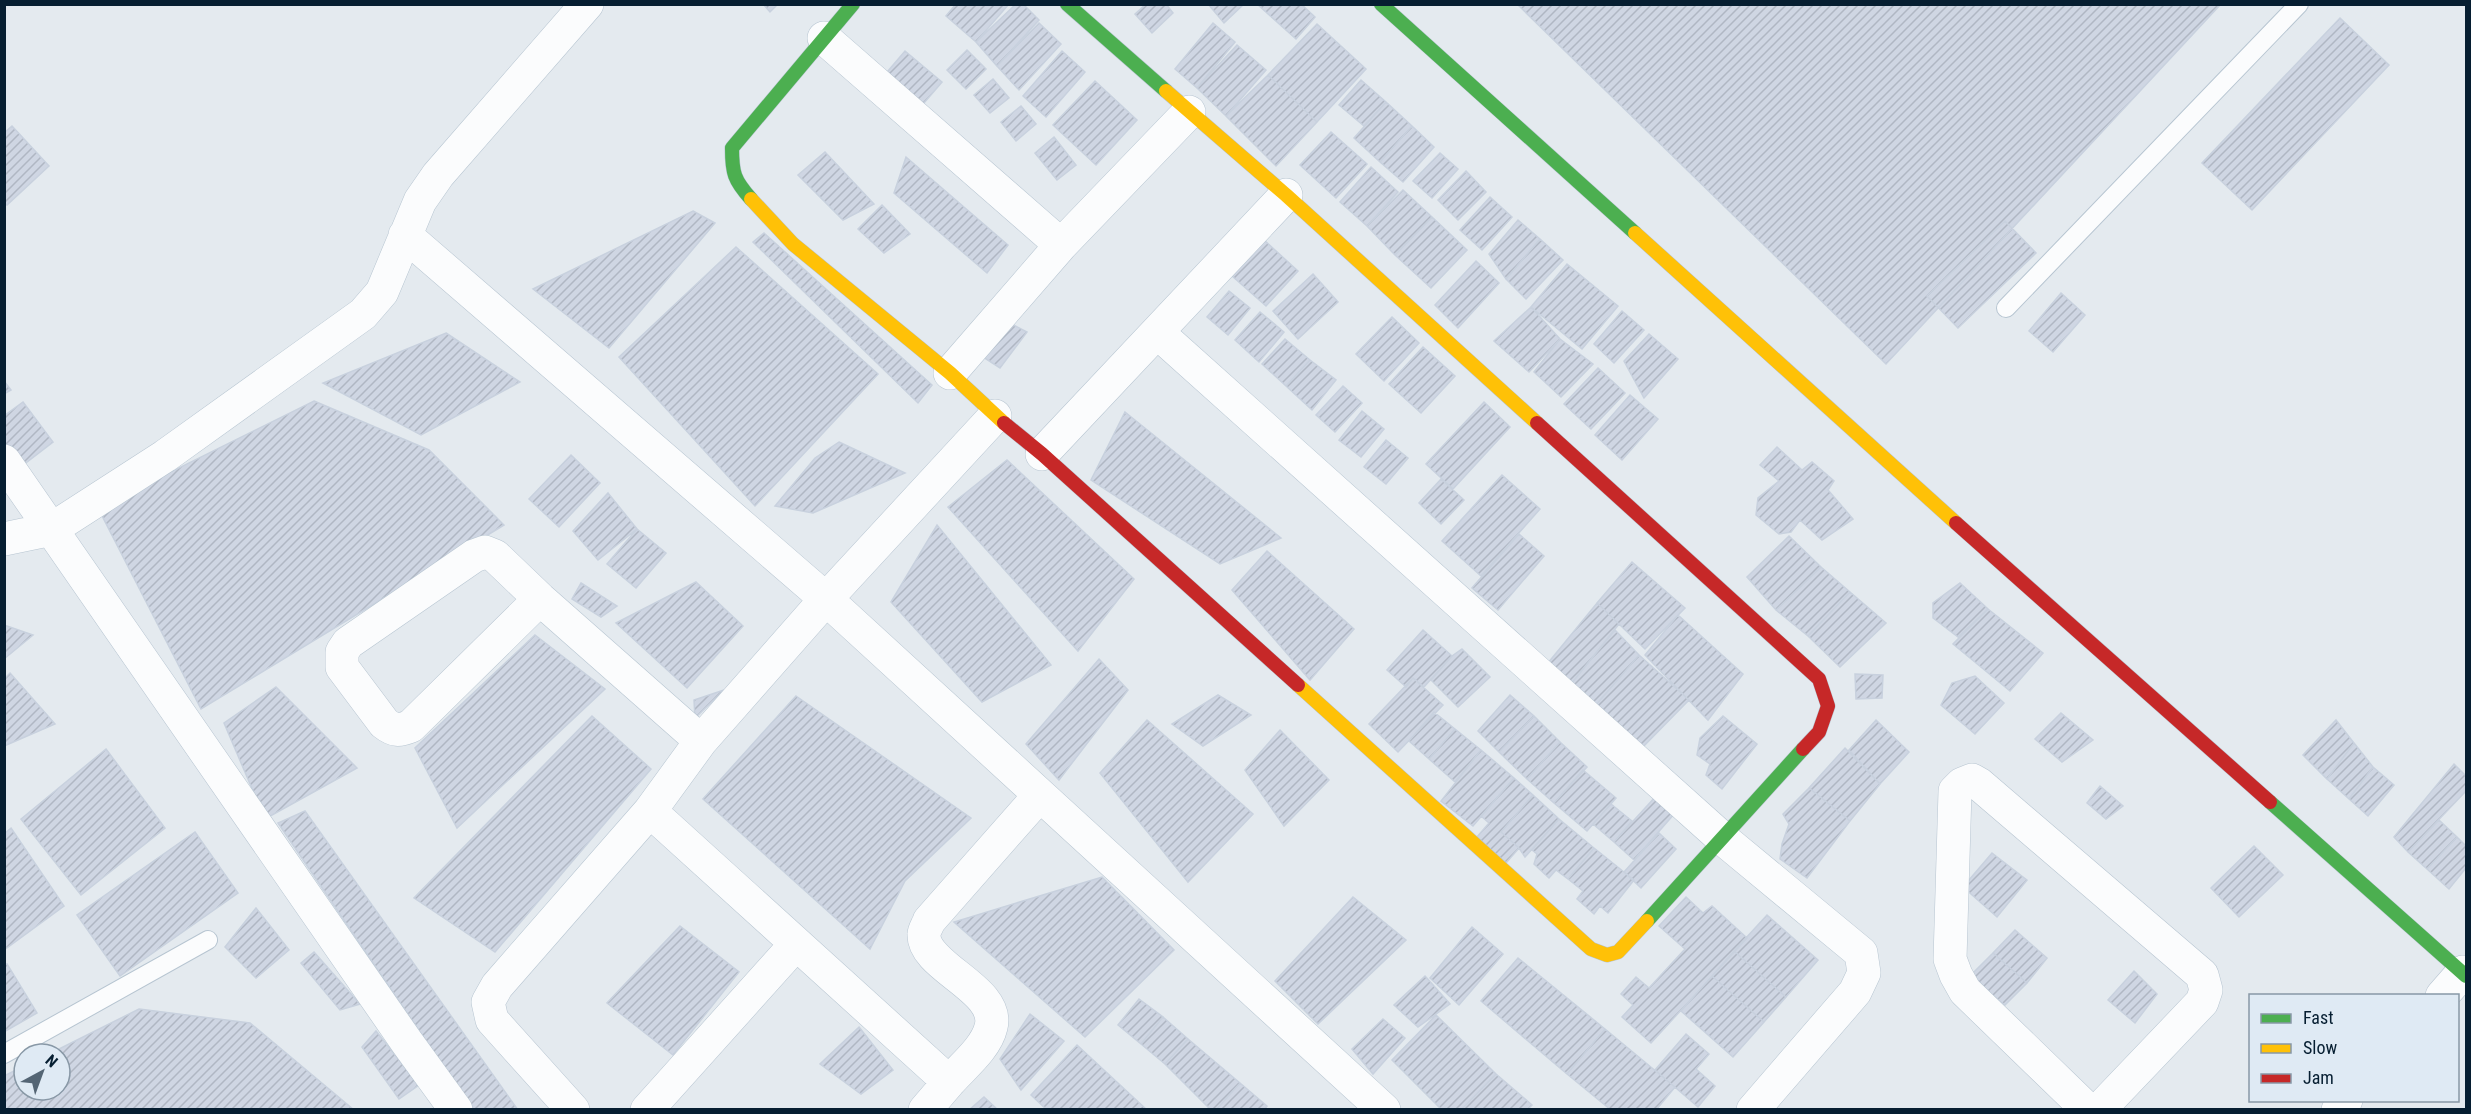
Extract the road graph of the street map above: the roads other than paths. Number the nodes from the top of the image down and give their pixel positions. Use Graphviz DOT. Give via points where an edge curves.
graph roads {
  1 [pos="587,4"];
  2 [pos="853,4"];
  3 [pos="1067,4"];
  4 [pos="1381,4"];
  5 [pos="2299,4"];
  6 [pos="824,38"];
  7 [pos="1189,112"];
  8 [pos="1286,195"];
  9 [pos="405,236"];
  10 [pos="1061,244"];
  11 [pos="2006,308"];
  12 [pos="1157,332"];
  13 [pos="950,373"];
  14 [pos="995,416"];
  15 [pos="1042,454"];
  16 [pos="4,461"];
  17 [pos="52,529"];
  18 [pos="4,539"];
  19 [pos="540,599"];
  20 [pos="826,599"];
  21 [pos="701,741"];
  22 [pos="1040,796"];
  23 [pos="650,812"];
  24 [pos="1723,839"];
  25 [pos="208,940"];
  26 [pos="796,944"];
  27 [pos="2457,981"];
  28 [pos="4,1054"];
  29 [pos="949,1082"];
  30 [pos="456,1110"];
  31 [pos="573,1110"];
  32 [pos="647,1110"];
  33 [pos="925,1110"];
  34 [pos="1384,1110"];
  35 [pos="1753,1110"];
  36 [pos="2088,1110"];
  37 [pos="2099,1110"];
  1 -- 9 [label="street" via="438,175 420,201"];
  2 -- 6 [label="street"];
  3 -- 7 [label="street"];
  4 -- 27 [label="street"];
  5 -- 11 [label="lane"];
  6 -- 10 [label="street"];
  6 -- 13 [label="street" via="732,148 736,182 793,244"];
  7 -- 8 [label="street"];
  7 -- 10 [label="street"];
  8 -- 12 [label="street"];
  8 -- 24 [label="street" via="1818,679 1828,706 1820,732"];
  9 -- 17 [label="street" via="382,292 363,314 165,456"];
  9 -- 20 [label="street"];
  10 -- 13 [label="street"];
  12 -- 15 [label="street"];
  12 -- 24 [label="street"];
  13 -- 14 [label="street"];
  14 -- 15 [label="street"];
  14 -- 20 [label="street"];
  15 -- 24 [label="street" via="1591,949 1607,956 1618,952"];
  16 -- 17 [label="street"];
  17 -- 18 [label="street"];
  17 -- 30 [label="street"];
  19 -- 19 [label="street" via="411,726 400,731 384,723 342,667 342,652 348,643 485,552 495,556"];
  19 -- 21 [label="street"];
  20 -- 21 [label="street"];
  20 -- 22 [label="street"];
  21 -- 23 [label="street"];
  22 -- 29 [label="street" via="929,921 924,934 928,949 989,1004 992,1025 985,1042"];
  22 -- 34 [label="street"];
  23 -- 26 [label="street"];
  23 -- 31 [label="street" via="497,986 488,1002 492,1020"];
  24 -- 35 [label="street" via="1861,953 1864,973 1855,992"];
  25 -- 28 [label="lane"];
  26 -- 29 [label="street"];
  26 -- 32 [label="street"];
  29 -- 33 [label="street"];
  36 -- 37 [label="street" via="1965,991 1950,959 1955,791 1972,780 2202,975 2206,990 2202,1002"];
}
